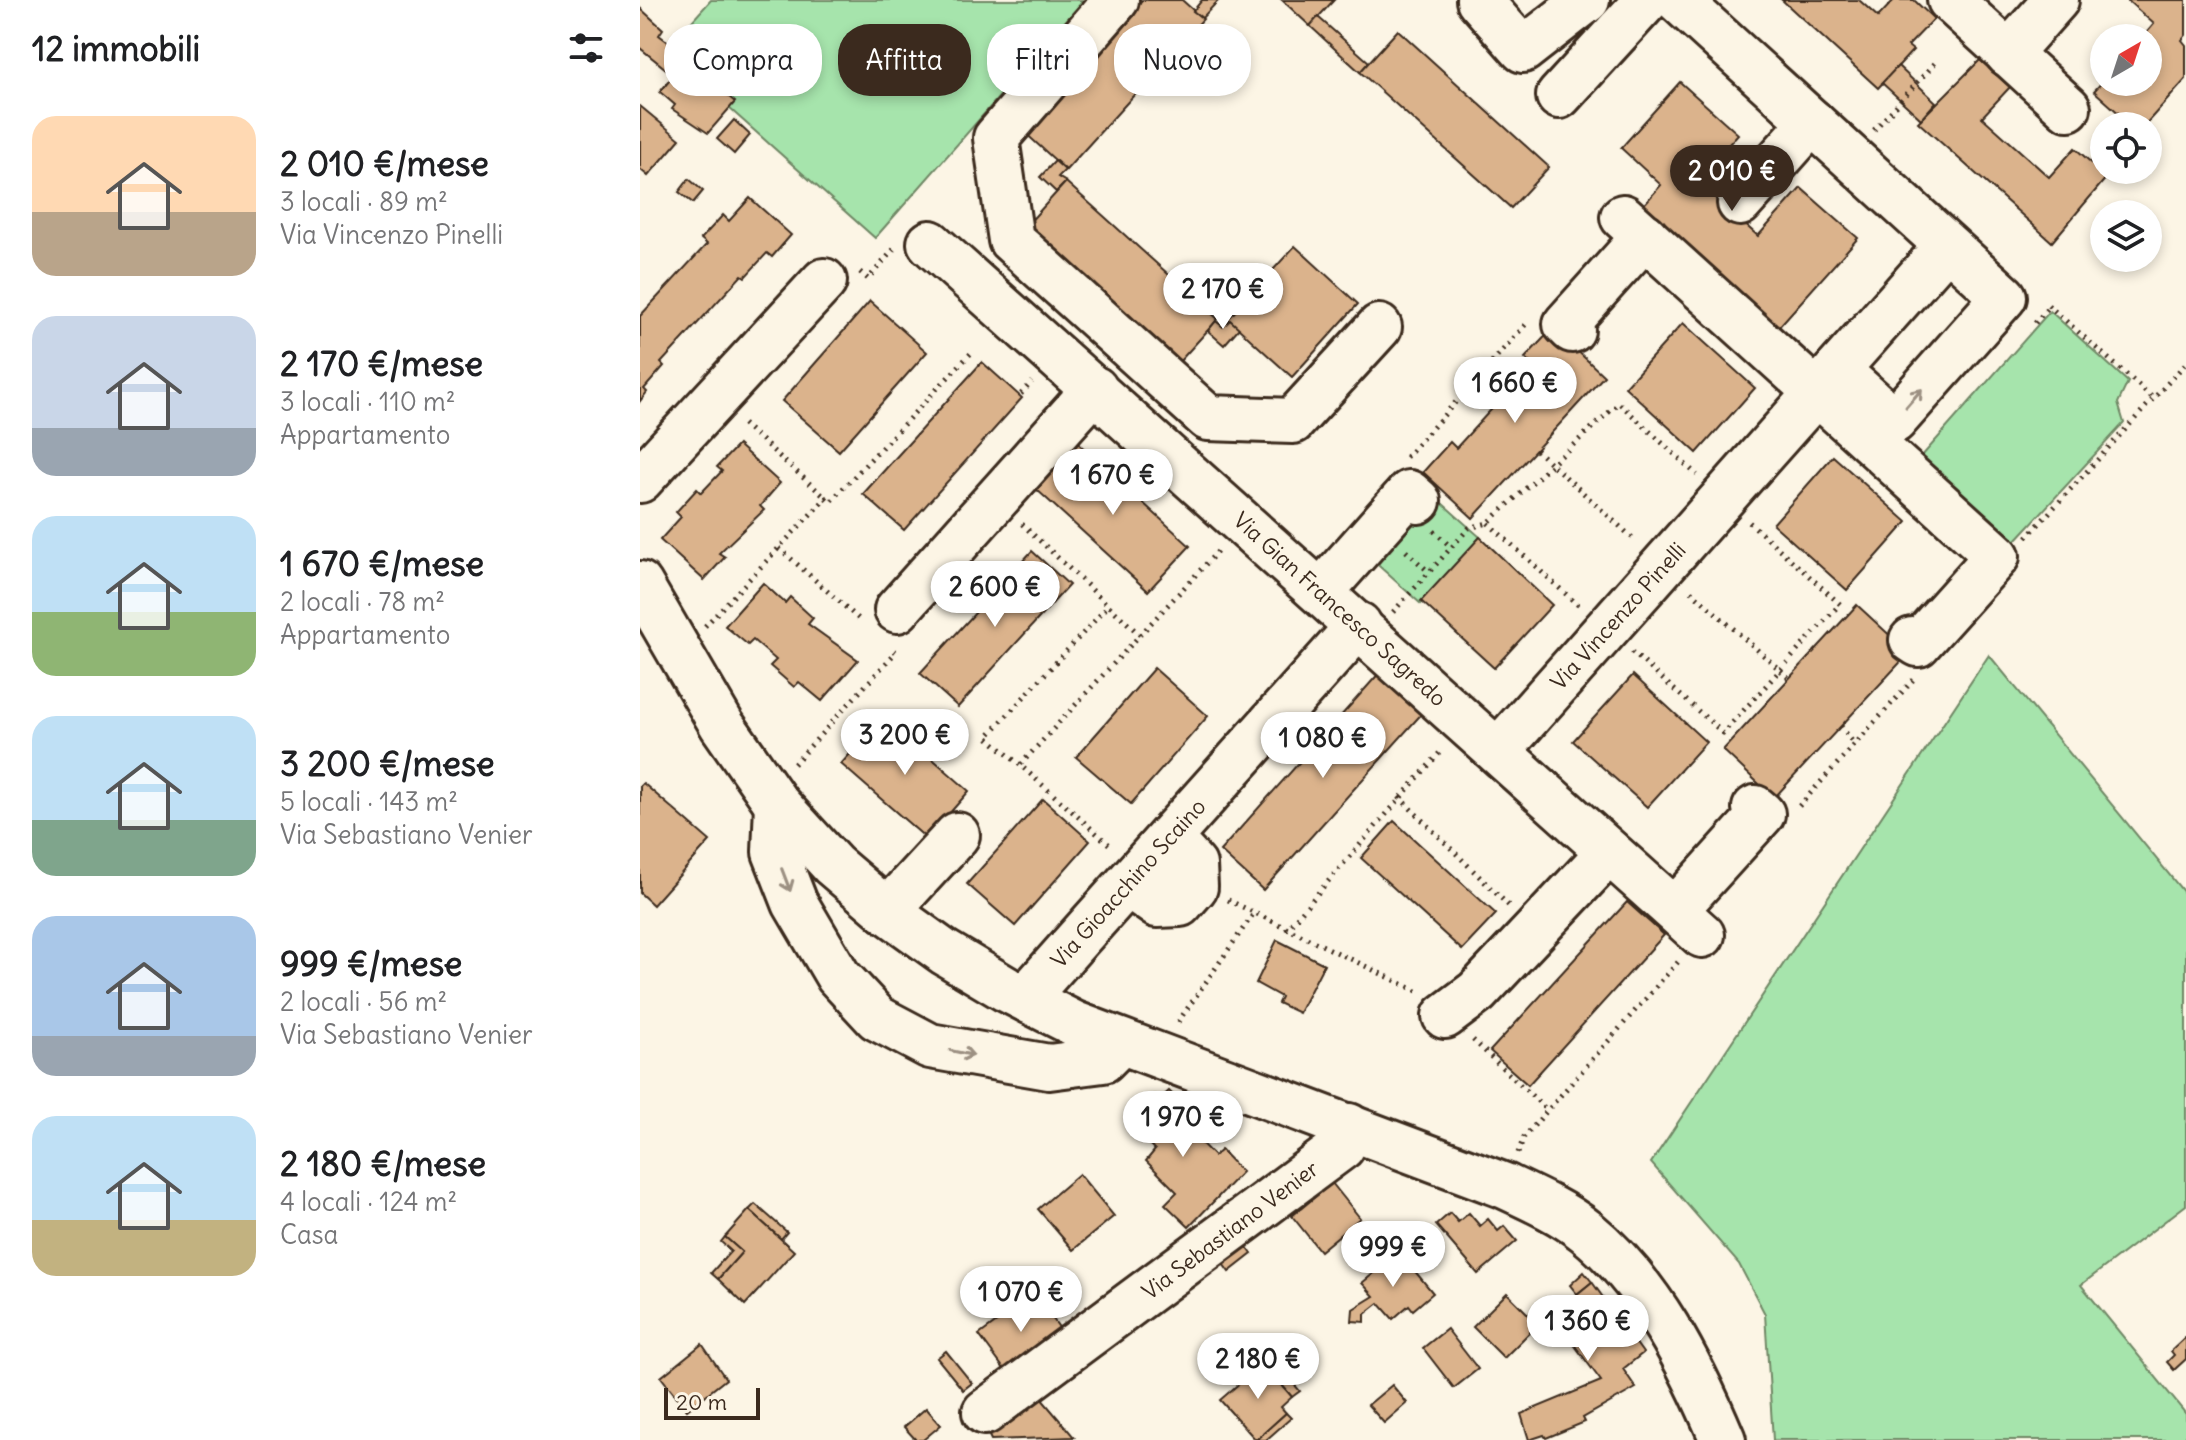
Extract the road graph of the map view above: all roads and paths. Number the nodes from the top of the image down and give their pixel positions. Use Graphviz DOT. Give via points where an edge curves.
graph roads {
  1 [pos="1116,0"];
  2 [pos="1479,0"];
  3 [pos="1587,0"];
  4 [pos="1647,0"];
  5 [pos="1678,0"];
  6 [pos="1950,0"];
  7 [pos="2056,0"];
  8 [pos="2008,54"];
  9 [pos="1935,63"];
  10 [pos="1559,96"];
  11 [pos="2068,108"];
  12 [pos="1812,122"];
  13 [pos="1866,138"];
  14 [pos="1740,203"];
  15 [pos="1011,240"];
  16 [pos="914,244"];
  17 [pos="1947,246"];
  18 [pos="841,276"];
  19 [pos="975,281"];
  20 [pos="2004,297"];
  21 [pos="1530,319"];
  22 [pos="1379,327"];
  23 [pos="1572,330"];
  24 [pos="973,351"];
  25 [pos="2186,363"];
  26 [pos="1827,381"];
  27 [pos="1027,387"];
  28 [pos="1468,388"];
  29 [pos="1095,389"];
  30 [pos="1021,394"];
  31 [pos="2154,399"];
  32 [pos="717,401"];
  33 [pos="1492,410"];
  34 [pos="1536,450"];
  35 [pos="1405,458"];
  36 [pos="1554,466"];
  37 [pos="640,480"];
  38 [pos="826,498"];
  39 [pos="1723,498"];
  40 [pos="1418,501"];
  41 [pos="1244,523"];
  42 [pos="1488,523"];
  43 [pos="2026,538"];
  44 [pos="1396,542"];
  45 [pos="779,548"];
  46 [pos="1645,550"];
  47 [pos="1429,572"];
  48 [pos="640,584"];
  49 [pos="1682,584"];
  50 [pos="1321,592"];
  51 [pos="1109,605"];
  52 [pos="1588,614"];
  53 [pos="1374,620"];
  54 [pos="881,624"];
  55 [pos="699,633"];
  56 [pos="1140,635"];
  57 [pos="1626,647"];
  58 [pos="1914,658"];
  59 [pos="1780,670"];
  60 [pos="1789,678"];
  61 [pos="1841,726"];
  62 [pos="1482,737"];
  63 [pos="1855,745"];
  64 [pos="1020,765"];
  65 [pos="782,788"];
  66 [pos="1399,797"];
  67 [pos="1773,811"];
  68 [pos="957,835"];
  69 [pos="1609,852"];
  70 [pos="887,911"];
  71 [pos="1254,913"];
  72 [pos="1689,922"];
  73 [pos="1286,930"];
  74 [pos="1536,931"];
  75 [pos="1030,1001"];
  76 [pos="1445,1016"];
  77 [pos="1177,1024"];
  78 [pos="1121,1042"];
  79 [pos="1349,1126"];
  80 [pos="1517,1157"];
  81 [pos="985,1412"];
  82 [pos="1723,1440"];
  1 -- 15 [label="street" via="996,138"];
  2 -- 3 [label="street" via="1523,50"];
  4 -- 10 [label="street"];
  5 -- 12 [label="street"];
  6 -- 8 [label="street"];
  7 -- 8 [label="street"];
  8 -- 11 [label="street"];
  9 -- 13 [label="path"];
  12 -- 14 [label="street"];
  12 -- 17 [label="street"];
  15 -- 19 [label="street"];
  15 -- 22 [label="street" via="1208,418 1293,421"];
  16 -- 18 [label="path" via="868,279"];
  16 -- 19 [label="street, Via Gian Francesco Sagredo"];
  17 -- 20 [label="street"];
  17 -- 26 [label="street, Via Vincenzo Pinelli"];
  18 -- 32 [label="street"];
  19 -- 29 [label="street, Via Gian Francesco Sagredo"];
  26 -- 20 [label="street, one-way" via="1894,421"];
  20 -- 31 [label="path" via="2050,305"];
  21 -- 28 [label="path"];
  23 -- 26 [label="street" via="1566,324 1634,226"];
  24 -- 38 [label="path" via="830,502"];
  25 -- 31 [label="path"];
  26 -- 39 [label="street, Via Vincenzo Pinelli"];
  26 -- 58 [label="street" via="1997,556 1918,644"];
  27 -- 30 [label="path"];
  28 -- 33 [label="path"];
  28 -- 35 [label="path"];
  29 -- 41 [label="street, Via Gian Francesco Sagredo"];
  29 -- 54 [label="street" via="982,536"];
  31 -- 43 [label="path"];
  32 -- 37 [label="street"];
  32 -- 38 [label="path"];
  34 -- 36 [label="path"];
  36 -- 39 [label="path" via="1619,403"];
  36 -- 42 [label="path"];
  36 -- 46 [label="path"];
  38 -- 45 [label="path"];
  39 -- 59 [label="path" via="1840,604"];
  39 -- 62 [label="street, Via Vincenzo Pinelli"];
  40 -- 50 [label="street" via="1409,493"];
  41 -- 50 [label="street, Via Gian Francesco Sagredo"];
  41 -- 56 [label="path"];
  42 -- 47 [label="path" via="1469,528"];
  42 -- 52 [label="path"];
  44 -- 47 [label="path"];
  45 -- 54 [label="path"];
  45 -- 55 [label="path"];
  47 -- 53 [label="path"];
  48 -- 65 [label="street" via="722,725"];
  49 -- 59 [label="path"];
  50 -- 53 [label="street, Via Gian Francesco Sagredo"];
  51 -- 64 [label="path" via="987,737"];
  53 -- 62 [label="street, Via Gian Francesco Sagredo"];
  53 -- 75 [label="street, Via Gioacchino Scaino" via="1056,963"];
  54 -- 65 [label="path" via="896,652"];
  57 -- 59 [label="path" via="1723,733"];
  58 -- 63 [label="path"];
  59 -- 60 [label="path"];
  61 -- 63 [label="path"];
  62 -- 66 [label="path"];
  62 -- 69 [label="street"];
  63 -- 67 [label="path"];
  65 -- 70 [label="street" via="833,865"];
  65 -- 78 [label="street, one-way" via="775,852 795,903 838,976 877,1018 930,1046 1049,1067 1103,1060"];
  66 -- 73 [label="path"];
  66 -- 74 [label="path"];
  67 -- 72 [label="street" via="1762,814"];
  68 -- 70 [label="street"];
  69 -- 72 [label="street"];
  69 -- 74 [label="street"];
  70 -- 75 [label="street" via="944,952"];
  71 -- 77 [label="path"];
  72 -- 80 [label="path" via="1524,1137"];
  74 -- 76 [label="street" via="1477,992"];
  75 -- 78 [label="street"];
  78 -- 79 [label="street"];
  79 -- 81 [label="street, Via Sebastiano Venier" via="1342,1147"];
  79 -- 82 [label="street" via="1505,1186 1586,1231 1641,1290 1667,1328"];
}
